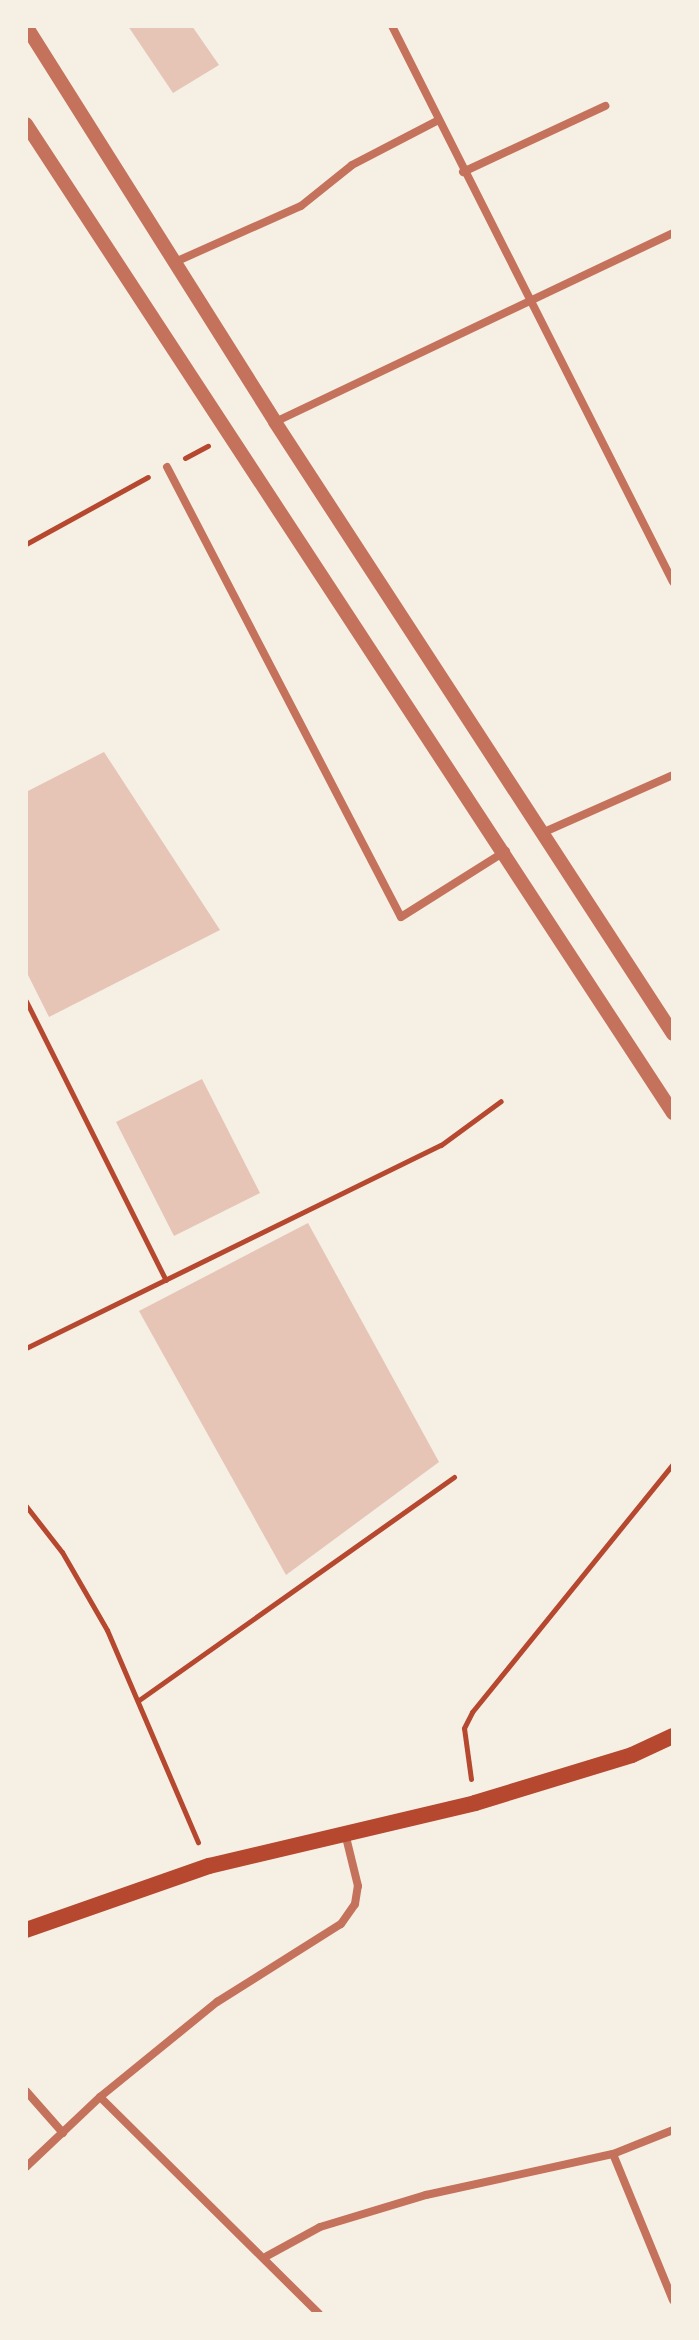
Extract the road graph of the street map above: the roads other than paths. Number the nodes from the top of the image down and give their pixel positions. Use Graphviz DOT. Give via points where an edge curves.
graph roads {
  1 [pos="26,26"];
  2 [pos="392,26"];
  3 [pos="605,106"];
  4 [pos="437,121"];
  5 [pos="26,124"];
  6 [pos="463,172"];
  7 [pos="673,233"];
  8 [pos="175,262"];
  9 [pos="530,304"];
  10 [pos="275,422"];
  11 [pos="167,467"];
  12 [pos="673,582"];
  13 [pos="673,775"];
  14 [pos="542,833"];
  15 [pos="506,851"];
  16 [pos="673,1034"];
  17 [pos="673,1113"];
  18 [pos="673,1736"];
  19 [pos="346,1837"];
  20 [pos="26,1930"];
  21 [pos="26,2091"];
  22 [pos="100,2097"];
  23 [pos="673,2130"];
  24 [pos="63,2133"];
  25 [pos="613,2154"];
  26 [pos="26,2167"];
  27 [pos="267,2256"];
  28 [pos="673,2300"];
  29 [pos="319,2314"];
  1 -- 8 [label="street"];
  2 -- 4 [label="street"];
  3 -- 6 [label="street"];
  4 -- 6 [label="street"];
  4 -- 8 [label="street" via="352,165 301,206"];
  5 -- 15 [label="street"];
  6 -- 9 [label="street"];
  7 -- 9 [label="street"];
  8 -- 10 [label="street"];
  9 -- 10 [label="street"];
  9 -- 12 [label="street"];
  10 -- 14 [label="street"];
  11 -- 15 [label="street" via="401,917"];
  13 -- 14 [label="street"];
  14 -- 16 [label="street"];
  15 -- 17 [label="street"];
  18 -- 19 [label="main road" via="632,1755"];
  19 -- 20 [label="main road" via="209,1866"];
  19 -- 22 [label="street" via="358,1886 355,1904 341,1924 226,1995"];
  21 -- 24 [label="street"];
  22 -- 24 [label="street"];
  22 -- 27 [label="street"];
  23 -- 25 [label="street"];
  24 -- 26 [label="street"];
  25 -- 27 [label="street" via="411,2200 320,2227"];
  25 -- 28 [label="street"];
  27 -- 29 [label="street"];
}
